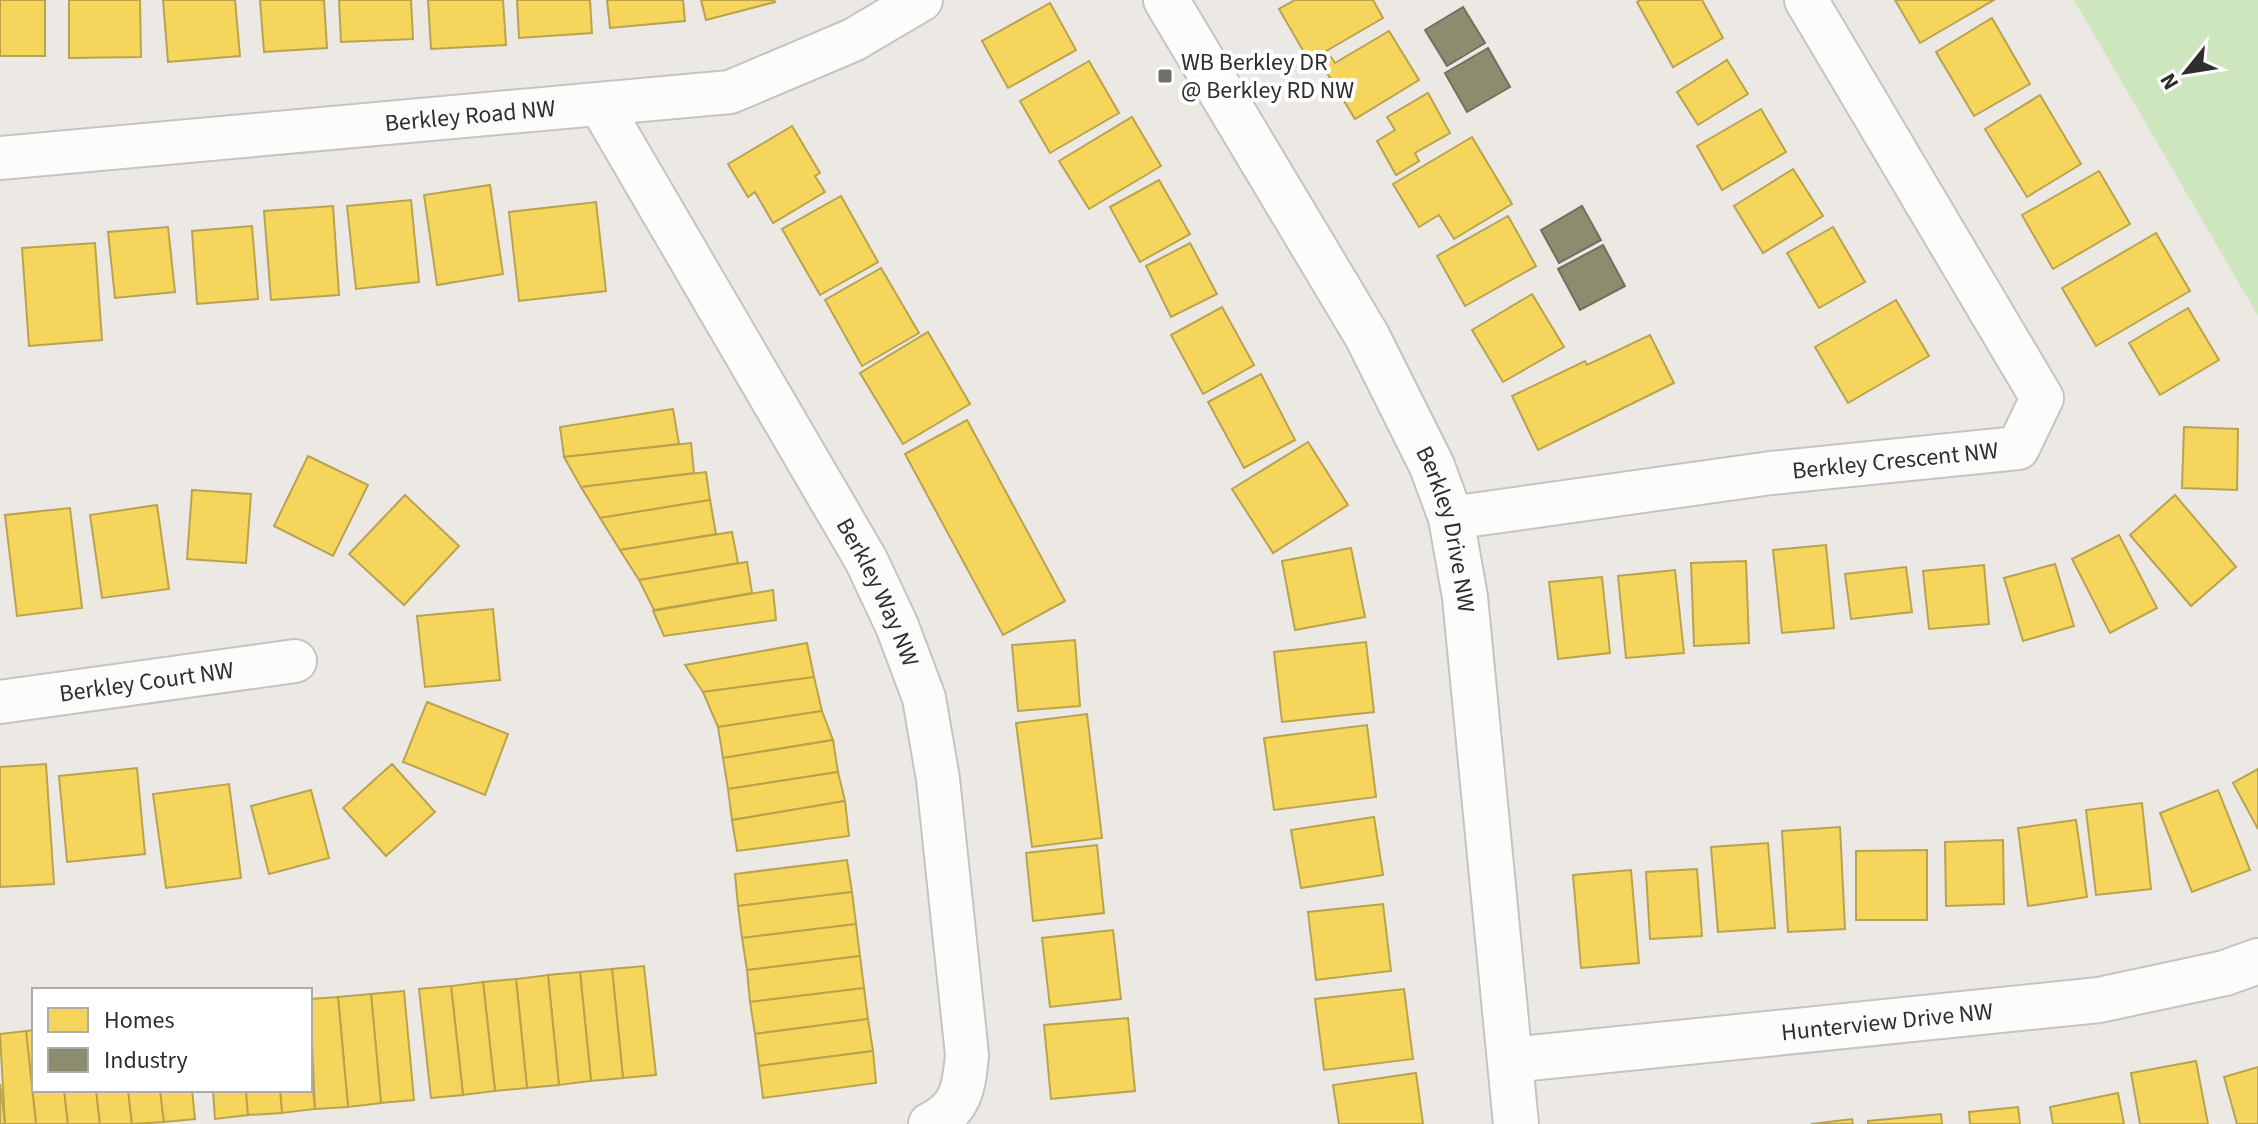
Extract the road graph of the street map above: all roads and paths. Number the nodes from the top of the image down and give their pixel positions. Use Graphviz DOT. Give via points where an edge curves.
graph roads {
  1 [pos="921,0"];
  2 [pos="1166,0"];
  3 [pos="1806,0"];
  4 [pos="601,106"];
  5 [pos="0,158"];
  6 [pos="1451,518"];
  7 [pos="295,661"];
  8 [pos="0,702"];
  9 [pos="2258,961"];
  10 [pos="1511,1060"];
  11 [pos="930,1124"];
  12 [pos="1516,1124"];
  1 -- 4 [label="street, Berkley Road NW" via="853,40 730,92"];
  2 -- 6 [label="street, Berkley Drive NW" via="1367,336 1432,466"];
  3 -- 6 [label="street, Berkley Crescent NW" via="2042,398 2018,448 1771,473"];
  4 -- 5 [label="street, Berkley Road NW"];
  4 -- 11 [label="street, Berkley Way NW" via="866,560 924,698 938,779 967,1055 963,1093"];
  6 -- 10 [label="street, Berkley Drive NW" via="1465,597"];
  7 -- 8 [label="street, Berkley Court NW"];
  9 -- 10 [label="street, Hunterview Drive NW" via="2099,1000"];
  10 -- 12 [label="street, Berkley Drive NW"];
}
